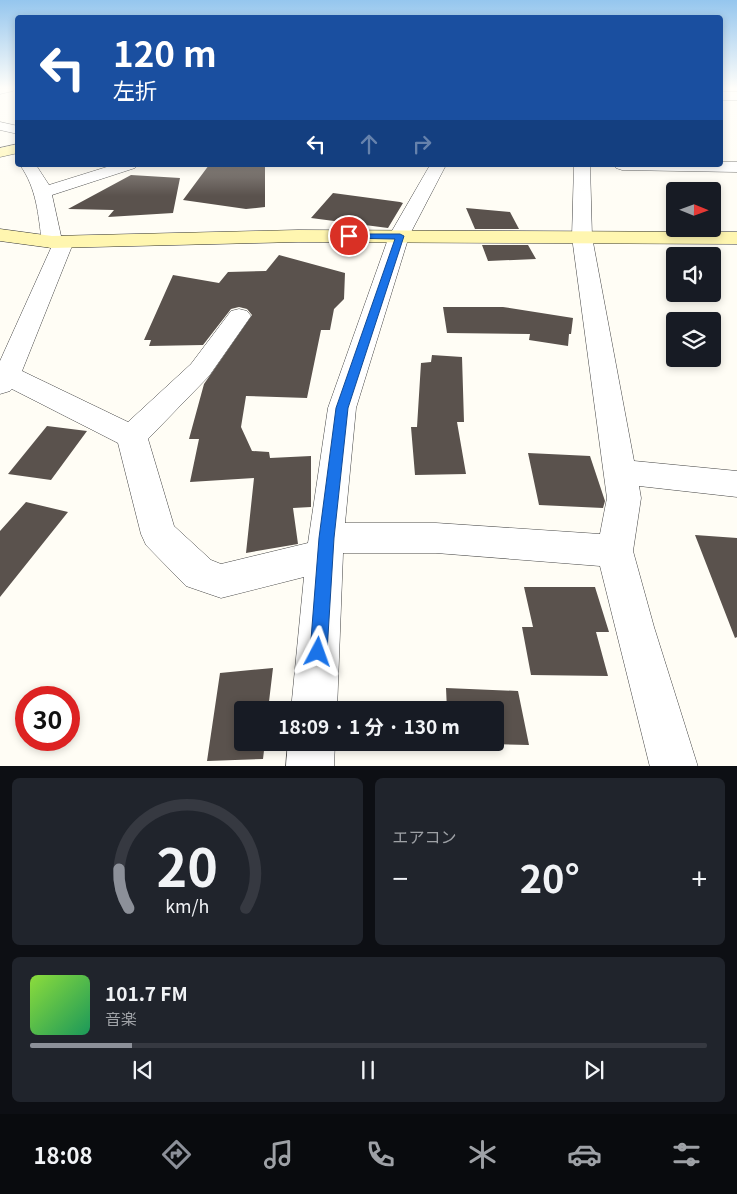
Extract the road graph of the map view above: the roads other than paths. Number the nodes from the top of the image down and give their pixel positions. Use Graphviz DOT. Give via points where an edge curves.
graph roads {
  1 [pos="0,126"];
  2 [pos="15,129"];
  3 [pos="30,167"];
  4 [pos="123,167"];
  5 [pos="437,167"];
  6 [pos="582,167"];
  7 [pos="723,167"];
  8 [pos="737,167"];
  9 [pos="44,192"];
  10 [pos="0,235"];
  11 [pos="400,236"];
  12 [pos="582,237"];
  13 [pos="737,238"];
  14 [pos="58,241"];
  15 [pos="239,316"];
  16 [pos="4,380"];
  17 [pos="132,437"];
  18 [pos="620,472"];
  19 [pos="737,484"];
  20 [pos="326,547"];
  21 [pos="615,551"];
  22 [pos="315,701"];
  23 [pos="311,751"];
  24 [pos="310,766"];
  25 [pos="674,766"];
  1 -- 2 [label="street"];
  3 -- 9 [label="street"];
  4 -- 9 [label="street"];
  5 -- 11 [label="street"];
  6 -- 12 [label="street"];
  7 -- 8 [label="street"];
  9 -- 14 [label="street"];
  10 -- 14 [label="street"];
  11 -- 12 [label="street"];
  11 -- 14 [label="street"];
  11 -- 20 [label="street" via="342,408"];
  12 -- 13 [label="street"];
  12 -- 18 [label="street"];
  14 -- 16 [label="street"];
  15 -- 17 [label="street" via="200,370"];
  16 -- 17 [label="street"];
  17 -- 20 [label="street" via="160,534 199,574 221,581"];
  18 -- 19 [label="street"];
  18 -- 21 [label="street" via="624,498"];
  20 -- 21 [label="street" via="436,538"];
  20 -- 22 [label="street"];
  21 -- 25 [label="street"];
  23 -- 24 [label="street"];
}
